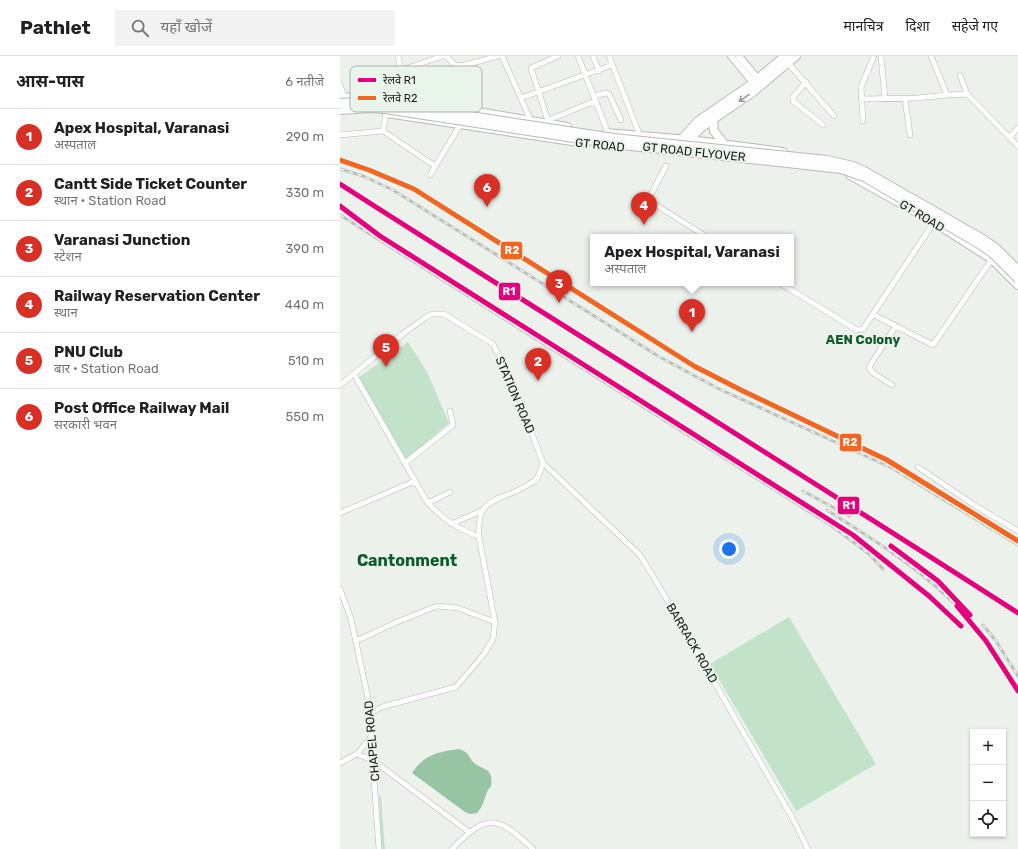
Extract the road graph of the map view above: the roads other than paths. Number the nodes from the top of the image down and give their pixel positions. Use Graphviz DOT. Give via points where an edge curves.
graph roads {
  1 [pos="398,56"];
  2 [pos="442,56"];
  3 [pos="446,56"];
  4 [pos="498,56"];
  5 [pos="502,56"];
  6 [pos="558,56"];
  7 [pos="578,56"];
  8 [pos="593,56"];
  9 [pos="731,56"];
  10 [pos="739,56"];
  11 [pos="874,56"];
  12 [pos="881,56"];
  13 [pos="931,56"];
  14 [pos="612,57"];
  15 [pos="790,58"];
  16 [pos="612,65"];
  17 [pos="401,66"];
  18 [pos="413,66"];
  19 [pos="599,71"];
  20 [pos="586,76"];
  21 [pos="960,76"];
  22 [pos="806,82"];
  23 [pos="757,83"];
  24 [pos="340,85"];
  25 [pos="539,92"];
  26 [pos="967,94"];
  27 [pos="947,95"];
  28 [pos="521,98"];
  29 [pos="594,98"];
  30 [pos="905,98"];
  31 [pos="861,99"];
  32 [pos="885,99"];
  33 [pos="342,100"];
  34 [pos="349,110"];
  35 [pos="350,110"];
  36 [pos="340,111"];
  37 [pos="382,112"];
  38 [pos="399,112"];
  39 [pos="404,112"];
  40 [pos="445,112"];
  41 [pos="478,112"];
  42 [pos="386,113"];
  43 [pos="399,115"];
  44 [pos="834,116"];
  45 [pos="714,119"];
  46 [pos="621,120"];
  47 [pos="531,121"];
  48 [pos="863,121"];
  49 [pos="549,122"];
  50 [pos="460,125"];
  51 [pos="823,126"];
  52 [pos="1018,128"];
  53 [pos="383,131"];
  54 [pos="608,134"];
  55 [pos="340,135"];
  56 [pos="910,135"];
  57 [pos="640,136"];
  58 [pos="1009,138"];
  59 [pos="685,140"];
  60 [pos="725,145"];
  61 [pos="1018,146"];
  62 [pos="436,166"];
  63 [pos="666,166"];
  64 [pos="430,175"];
  65 [pos="934,222"];
  66 [pos="702,234"];
  67 [pos="992,259"];
  68 [pos="1018,266"];
  69 [pos="1018,270"];
  70 [pos="1018,279"];
  71 [pos="1018,285"];
  72 [pos="785,286"];
  73 [pos="874,315"];
  74 [pos="895,327"];
  75 [pos="354,374"];
  76 [pos="892,384"];
  77 [pos="340,385"];
  78 [pos="450,411"];
  79 [pos="405,463"];
  80 [pos="543,463"];
  81 [pos="918,467"];
  82 [pos="415,481"];
  83 [pos="450,492"];
  84 [pos="428,503"];
  85 [pos="481,510"];
  86 [pos="340,513"];
  87 [pos="451,524"];
  88 [pos="1018,530"];
  89 [pos="479,537"];
  90 [pos="340,589"];
  91 [pos="494,622"];
  92 [pos="356,641"];
  93 [pos="371,712"];
  94 [pos="371,738"];
  95 [pos="357,754"];
  96 [pos="374,761"];
  97 [pos="340,763"];
  98 [pos="469,832"];
  99 [pos="379,849"];
  100 [pos="452,849"];
  101 [pos="533,849"];
  102 [pos="808,849"];
  1 -- 17 [label="street"];
  2 -- 18 [label="street"];
  3 -- 4 [label="street" via="455,65 461,66"];
  5 -- 28 [label="street"];
  6 -- 25 [label="street" via="531,68"];
  7 -- 20 [label="street"];
  8 -- 19 [label="street"];
  9 -- 23 [label="street"];
  10 -- 23 [label="street"];
  11 -- 31 [label="street" via="861,87"];
  12 -- 32 [label="street"];
  13 -- 27 [label="street"];
  14 -- 16 [label="street"];
  15 -- 22 [label="street"];
  15 -- 23 [label="main road"];
  16 -- 19 [label="street"];
  16 -- 57 [label="street"];
  19 -- 20 [label="street"];
  20 -- 25 [label="street"];
  20 -- 29 [label="street"];
  21 -- 26 [label="street"];
  22 -- 44 [label="street"];
  22 -- 51 [label="street" via="793,97 794,101"];
  23 -- 45 [label="main road, one-way"];
  23 -- 59 [label="main road" via="698,121"];
  24 -- 33 [label="street"];
  25 -- 28 [label="street"];
  25 -- 49 [label="street"];
  26 -- 27 [label="street"];
  26 -- 58 [label="street"];
  27 -- 30 [label="street"];
  28 -- 47 [label="street"];
  29 -- 46 [label="street" via="608,93"];
  29 -- 49 [label="street"];
  29 -- 54 [label="street"];
  30 -- 32 [label="street"];
  30 -- 56 [label="street"];
  31 -- 32 [label="street"];
  31 -- 48 [label="street"];
  33 -- 34 [label="street"];
  34 -- 36 [label="main road, GT ROAD"];
  35 -- 36 [label="main road, GT ROAD FLYOVER, bridge"];
  37 -- 42 [label="main road, GT ROAD"];
  38 -- 43 [label="street"];
  39 -- 70 [label="main road, GT ROAD FLYOVER, bridge" via="576,139 841,169 864,177 979,244"];
  40 -- 69 [label="main road, GT ROAD FLYOVER, bridge" via="614,138 842,163 866,172 983,239"];
  41 -- 47 [label="main road, GT ROAD"];
  42 -- 43 [label="main road, GT ROAD"];
  42 -- 53 [label="street"];
  43 -- 50 [label="main road, GT ROAD"];
  45 -- 59 [label="main road"];
  45 -- 60 [label="main road" via="714,131"];
  47 -- 49 [label="main road, GT ROAD"];
  49 -- 54 [label="main road, GT ROAD"];
  50 -- 62 [label="street"];
  50 -- 65 [label="main road, GT ROAD" via="566,141 834,169 854,176"];
  52 -- 58 [label="street"];
  53 -- 55 [label="street"];
  53 -- 62 [label="street"];
  54 -- 57 [label="main road, GT ROAD"];
  57 -- 59 [label="main road, GT ROAD"];
  58 -- 61 [label="street"];
  59 -- 60 [label="main road, GT ROAD"];
  60 -- 68 [label="main road, GT ROAD" via="828,156 851,163 983,236"];
  62 -- 64 [label="street"];
  63 -- 66 [label="street" via="648,200"];
  65 -- 67 [label="main road, GT ROAD"];
  65 -- 73 [label="street"];
  67 -- 71 [label="main road, GT ROAD"];
  67 -- 74 [label="street" via="933,345"];
  72 -- 73 [label="street" via="857,330 866,327"];
  73 -- 74 [label="street"];
  74 -- 76 [label="street" via="869,367 873,373"];
  75 -- 77 [label="street, STATION ROAD"];
  75 -- 79 [label="street"];
  75 -- 80 [label="street, STATION ROAD" via="425,318 432,314 444,314 493,344 513,384"];
  78 -- 79 [label="street" via="453,425"];
  79 -- 82 [label="street"];
  80 -- 85 [label="street" via="536,480 520,490 496,498"];
  80 -- 102 [label="street, BARRACK ROAD" via="640,555"];
  81 -- 88 [label="street" via="974,505"];
  82 -- 84 [label="street"];
  82 -- 86 [label="street"];
  83 -- 84 [label="street"];
  84 -- 87 [label="street"];
  85 -- 87 [label="street"];
  85 -- 89 [label="street"];
  87 -- 89 [label="street"];
  89 -- 91 [label="street"];
  90 -- 92 [label="street, CHAPEL ROAD"];
  91 -- 92 [label="street" via="458,608 437,606"];
  91 -- 93 [label="street" via="493,639 484,654 456,687"];
  92 -- 93 [label="street, CHAPEL ROAD"];
  93 -- 94 [label="street, CHAPEL ROAD"];
  94 -- 95 [label="street"];
  94 -- 96 [label="street, CHAPEL ROAD"];
  95 -- 96 [label="street"];
  95 -- 97 [label="street"];
  96 -- 98 [label="street"];
  96 -- 99 [label="street, CHAPEL ROAD"];
  98 -- 100 [label="street"];
  98 -- 101 [label="street" via="485,822 492,822 505,826"];
}
